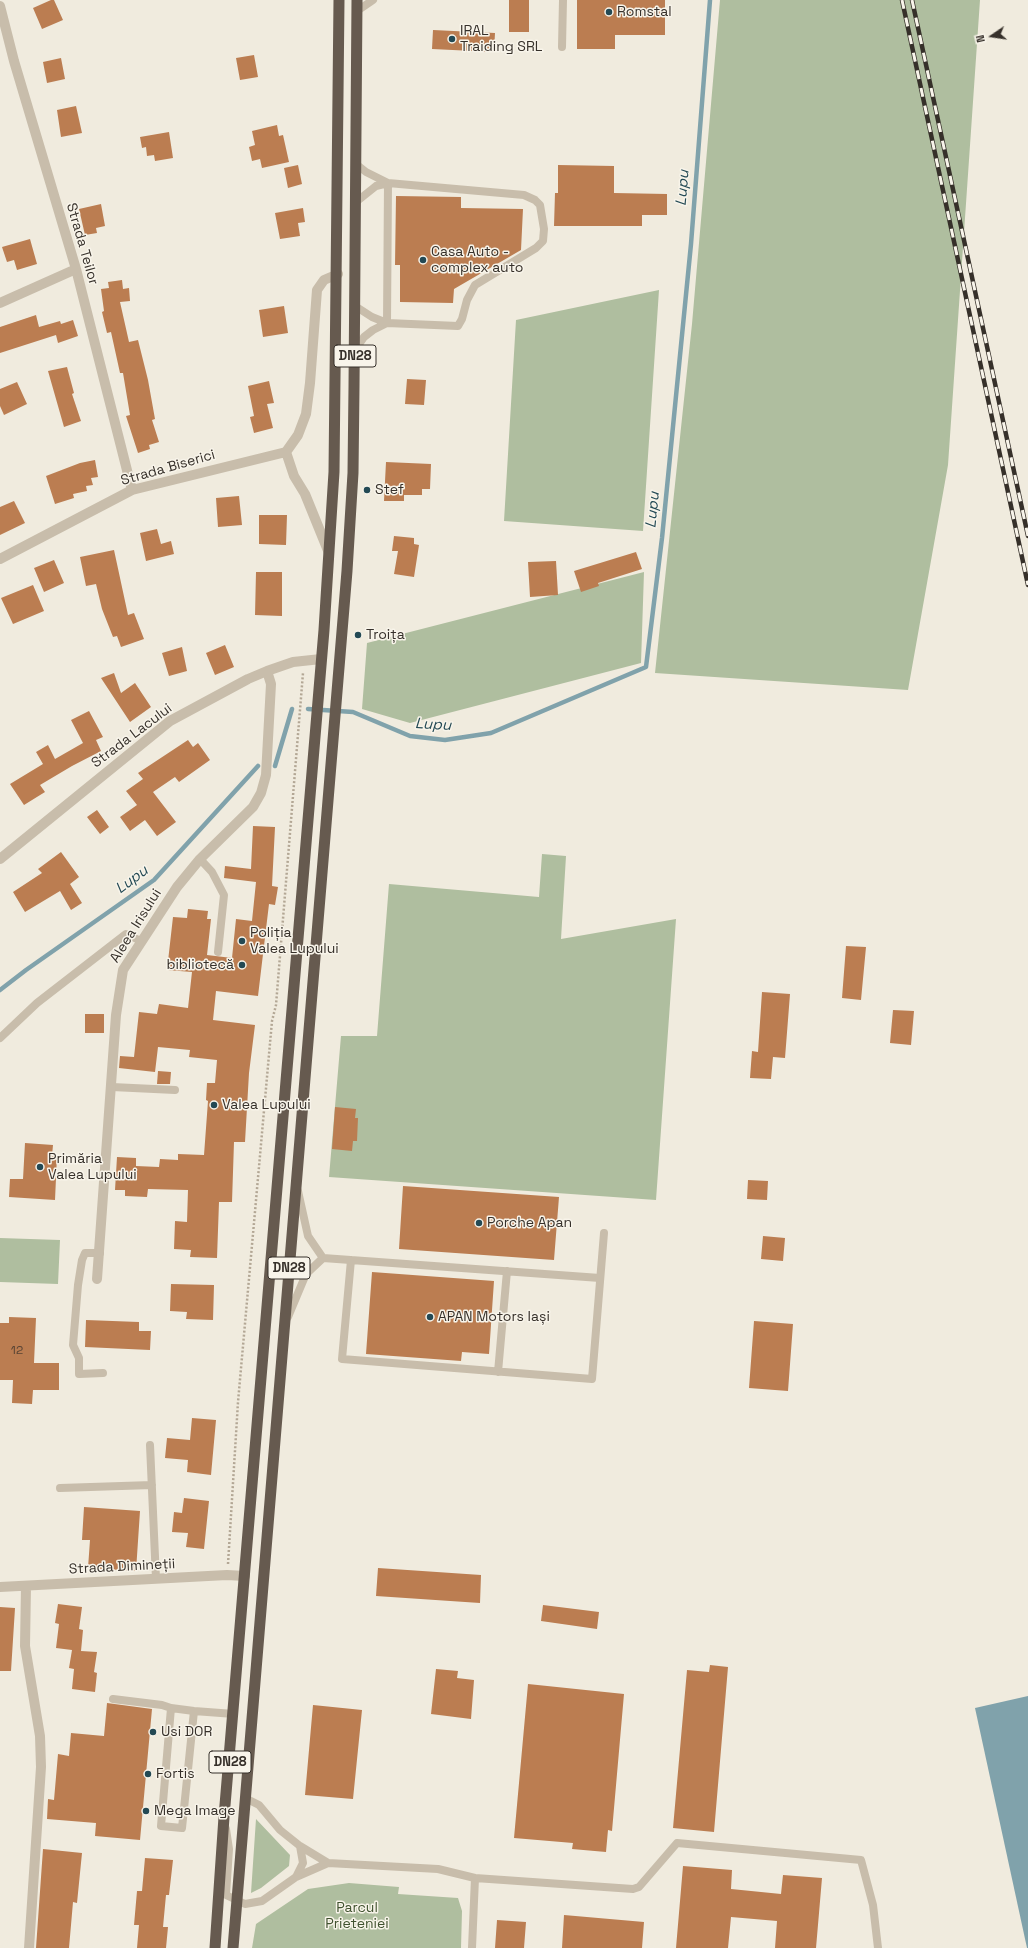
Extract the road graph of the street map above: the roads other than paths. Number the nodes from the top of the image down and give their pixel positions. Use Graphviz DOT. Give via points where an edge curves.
graph roads {
  1 [pos="340,0"];
  2 [pos="372,0"];
  3 [pos="563,0"];
  4 [pos="0,6"];
  5 [pos="357,6"];
  6 [pos="562,47"];
  7 [pos="356,164"];
  8 [pos="388,183"];
  9 [pos="356,202"];
  10 [pos="76,269"];
  11 [pos="338,274"];
  12 [pos="0,302"];
  13 [pos="355,306"];
  14 [pos="387,323"];
  15 [pos="355,350"];
  16 [pos="286,452"];
  17 [pos="132,490"];
  18 [pos="329,553"];
  19 [pos="0,559"];
  20 [pos="321,659"];
  21 [pos="267,671"];
  22 [pos="0,859"];
  23 [pos="200,859"];
  24 [pos="141,941"];
  25 [pos="218,952"];
  26 [pos="0,1038"];
  27 [pos="112,1087"];
  28 [pos="175,1090"];
  29 [pos="296,1182"];
  30 [pos="604,1233"];
  31 [pos="100,1253"];
  32 [pos="323,1258"];
  33 [pos="351,1260"];
  34 [pos="507,1271"];
  35 [pos="600,1278"];
  36 [pos="97,1279"];
  37 [pos="284,1325"];
  38 [pos="498,1372"];
  39 [pos="103,1373"];
  40 [pos="150,1445"];
  41 [pos="152,1485"];
  42 [pos="60,1488"];
  43 [pos="245,1576"];
  44 [pos="156,1579"];
  45 [pos="26,1586"];
  46 [pos="0,1587"];
  47 [pos="114,1699"];
  48 [pos="171,1708"];
  49 [pos="194,1711"];
  50 [pos="234,1714"];
  51 [pos="245,1798"];
  52 [pos="224,1817"];
  53 [pos="300,1846"];
  54 [pos="328,1863"];
  55 [pos="296,1877"];
  56 [pos="475,1878"];
  57 [pos="237,1900"];
  58 [pos="29,1948"];
  59 [pos="215,1948"];
  60 [pos="234,1948"];
  61 [pos="472,1948"];
  62 [pos="878,1948"];
  1 -- 11 [label="highway, DN28"];
  2 -- 5 [label="lane"];
  3 -- 6 [label="lane"];
  4 -- 10 [label="street, Strada Teilor"];
  5 -- 7 [label="highway, DN28"];
  7 -- 8 [label="lane"];
  7 -- 9 [label="highway, DN28"];
  8 -- 9 [label="lane" via="376,186"];
  8 -- 14 [label="lane"];
  8 -- 14 [label="lane" via="524,195 540,205 544,229 543,241 536,248 475,285 466,300 458,326"];
  9 -- 13 [label="highway, DN28"];
  10 -- 12 [label="street"];
  10 -- 17 [label="street, Strada Teilor"];
  11 -- 16 [label="street" via="324,280 317,290 306,414 298,435"];
  11 -- 18 [label="highway, DN28" via="334,472"];
  13 -- 14 [label="lane"];
  13 -- 15 [label="highway, DN28"];
  14 -- 15 [label="lane" via="364,337"];
  15 -- 29 [label="highway, DN28" via="352,488 345,593"];
  16 -- 17 [label="street, Strada Biserici"];
  16 -- 18 [label="street" via="294,476"];
  17 -- 19 [label="street, Strada Biserici"];
  18 -- 20 [label="highway, DN28"];
  20 -- 21 [label="street, Strada Lacului" via="304,660"];
  20 -- 43 [label="highway, DN28"];
  21 -- 22 [label="street, Strada Lacului" via="170,721"];
  21 -- 23 [label="street, Aleea Irisului" via="272,684 266,775 262,793 253,807"];
  23 -- 24 [label="street, Aleea Irisului" via="177,887"];
  23 -- 25 [label="lane" via="212,872 224,895"];
  24 -- 26 [label="lane" via="126,934 37,1003"];
  24 -- 27 [label="street, Aleea Irisului" via="123,970 116,1015"];
  27 -- 28 [label="lane"];
  27 -- 31 [label="street, Aleea Irisului"];
  29 -- 32 [label="lane" via="308,1236"];
  29 -- 37 [label="highway, DN28"];
  30 -- 35 [label="lane"];
  31 -- 36 [label="street, Aleea Irisului"];
  31 -- 39 [label="lane" via="85,1253 82,1260 74,1345 79,1358 79,1374"];
  32 -- 33 [label="lane"];
  32 -- 37 [label="lane" via="306,1274"];
  33 -- 34 [label="lane"];
  33 -- 38 [label="lane" via="342,1359"];
  34 -- 35 [label="lane"];
  34 -- 38 [label="lane"];
  35 -- 38 [label="lane" via="592,1380"];
  37 -- 51 [label="highway, DN28"];
  40 -- 41 [label="lane"];
  41 -- 42 [label="lane"];
  41 -- 44 [label="lane"];
  43 -- 44 [label="street, Strada Dimineții"];
  43 -- 50 [label="highway, DN28"];
  44 -- 45 [label="street, Strada Dimineții"];
  45 -- 46 [label="street, Strada Dimineții"];
  45 -- 58 [label="street" via="25,1646 40,1736 41,1767"];
  47 -- 48 [label="lane"];
  48 -- 49 [label="lane"];
  48 -- 49 [label="lane" via="161,1826 182,1828"];
  49 -- 50 [label="lane"];
  50 -- 52 [label="highway, DN28"];
  51 -- 53 [label="lane" via="258,1805 280,1830"];
  51 -- 57 [label="highway, DN28"];
  52 -- 57 [label="lane" via="229,1849 226,1895"];
  52 -- 59 [label="highway, DN28"];
  53 -- 54 [label="lane"];
  53 -- 55 [label="lane" via="303,1862"];
  54 -- 55 [label="lane"];
  54 -- 56 [label="lane" via="438,1870"];
  55 -- 57 [label="lane" via="262,1901 245,1904"];
  56 -- 61 [label="lane"];
  56 -- 62 [label="lane" via="633,1889 639,1887 677,1843 861,1860 873,1905"];
  57 -- 60 [label="highway, DN28"];
}
